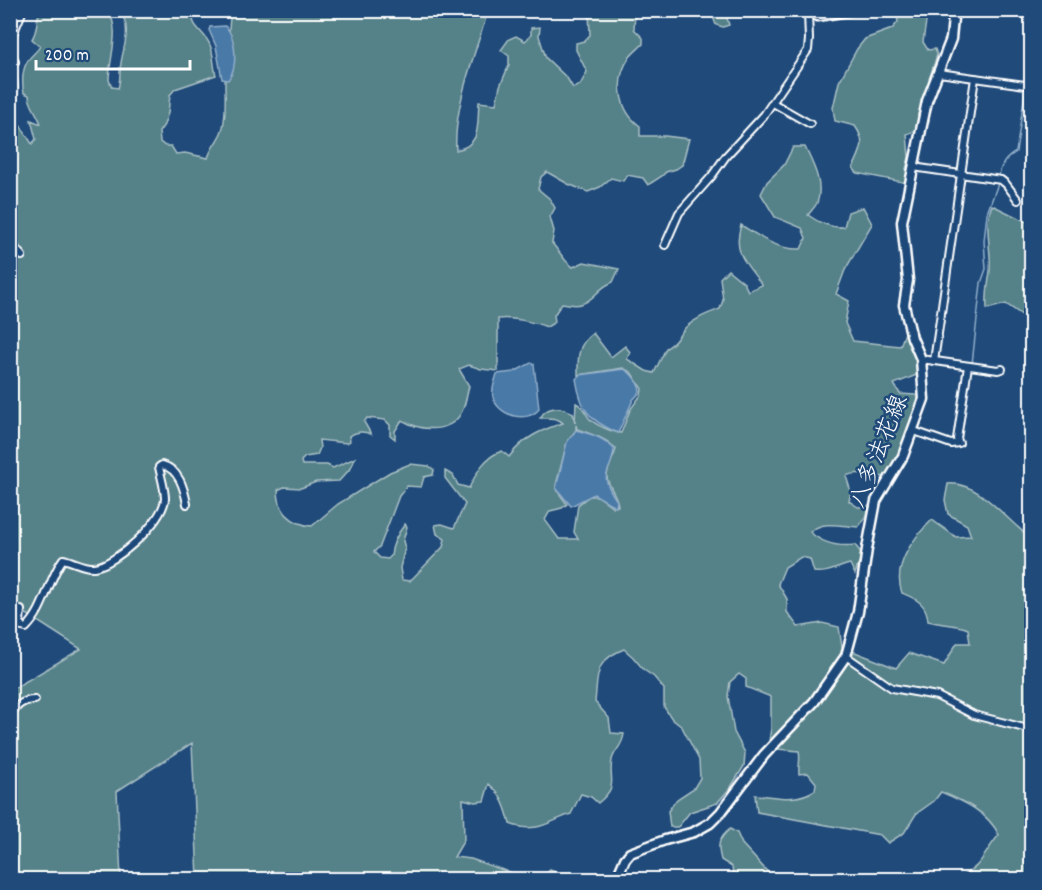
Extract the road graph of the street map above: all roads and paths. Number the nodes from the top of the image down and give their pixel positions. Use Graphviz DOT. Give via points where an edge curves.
graph roads {
  1 [pos="23,10"];
  2 [pos="853,10"];
  3 [pos="951,10"];
  4 [pos="806,12"];
  5 [pos="10,41"];
  6 [pos="10,50"];
  7 [pos="12,62"];
  8 [pos="939,73"];
  9 [pos="975,78"];
  10 [pos="1028,86"];
  11 [pos="773,103"];
  12 [pos="810,124"];
  13 [pos="913,167"];
  14 [pos="961,174"];
  15 [pos="1018,200"];
  16 [pos="10,242"];
  17 [pos="665,245"];
  18 [pos="22,256"];
  19 [pos="921,359"];
  20 [pos="934,361"];
  21 [pos="970,366"];
  22 [pos="1002,369"];
  23 [pos="914,431"];
  24 [pos="187,504"];
  25 [pos="10,618"];
  26 [pos="846,656"];
  27 [pos="35,700"];
  28 [pos="10,718"];
  29 [pos="1032,730"];
  30 [pos="616,879"];
  1 -- 5 [label="street"];
  2 -- 4 [label="main road" via="818,16"];
  3 -- 8 [label="main road, 八多法花線" via="951,39"];
  4 -- 11 [label="street" via="808,50"];
  6 -- 7 [label="street"];
  8 -- 9 [label="street"];
  8 -- 13 [label="main road, 八多法花線" via="927,101"];
  9 -- 10 [label="street"];
  9 -- 14 [label="street"];
  11 -- 12 [label="street"];
  11 -- 17 [label="street" via="679,213"];
  13 -- 14 [label="street"];
  13 -- 19 [label="main road, 八多法花線" via="902,222 908,280 904,305"];
  14 -- 15 [label="street" via="999,180"];
  14 -- 20 [label="street"];
  16 -- 18 [label="street"];
  19 -- 20 [label="street"];
  19 -- 23 [label="main road, 八多法花線" via="924,399"];
  20 -- 21 [label="street"];
  21 -- 22 [label="street"];
  21 -- 23 [label="street" via="959,443 951,444"];
  23 -- 26 [label="main road, 八多法花線" via="876,501 858,612"];
  24 -- 25 [label="street" via="184,487 175,473 162,465 159,467 165,498 158,518 143,535 102,566 85,566 63,559 33,621 22,627 18,609"];
  26 -- 29 [label="street" via="892,688 937,696 974,715"];
  26 -- 30 [label="main road, 八多法花線" via="814,702 764,755 710,823 630,854"];
  27 -- 28 [label="street" via="21,702"];
}
